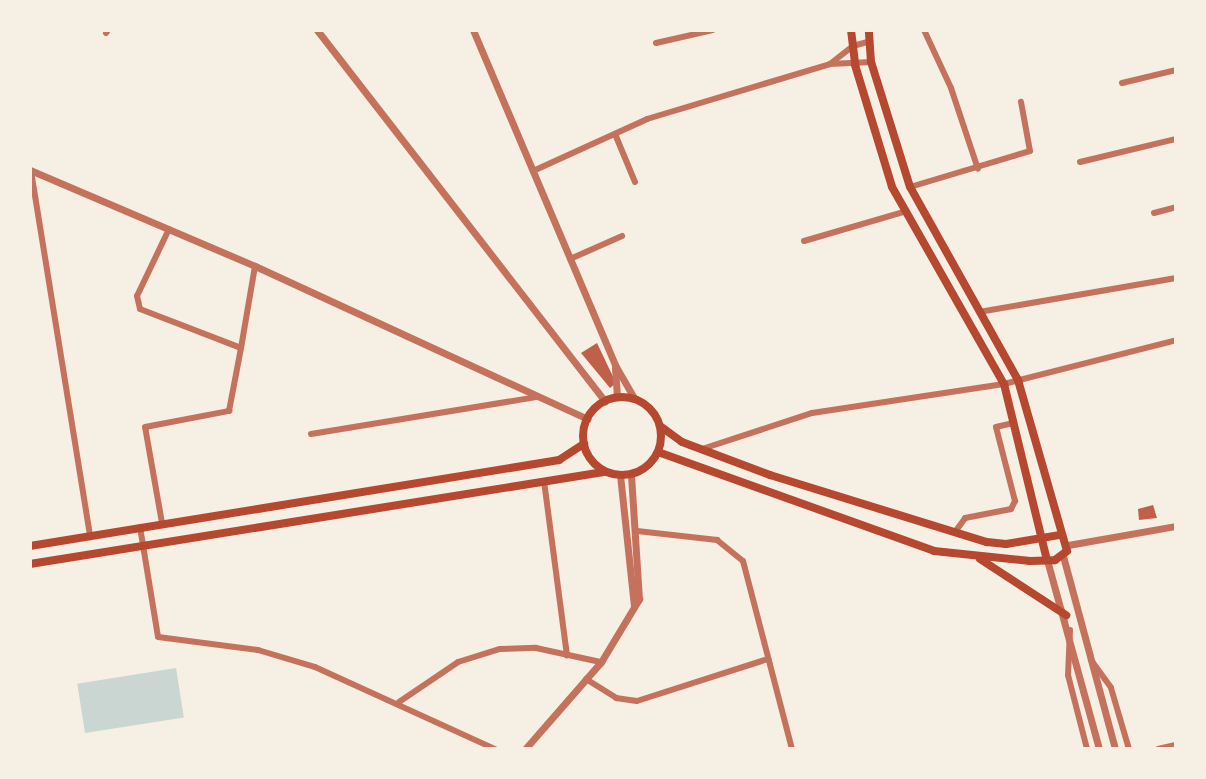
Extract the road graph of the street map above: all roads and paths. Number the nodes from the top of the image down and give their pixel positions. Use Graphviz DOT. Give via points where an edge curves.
graph roads {
  1 [pos="317,30"];
  2 [pos="473,30"];
  3 [pos="713,30"];
  4 [pos="851,30"];
  5 [pos="869,30"];
  6 [pos="924,30"];
  7 [pos="870,41"];
  8 [pos="656,43"];
  9 [pos="853,46"];
  10 [pos="871,62"];
  11 [pos="830,64"];
  12 [pos="855,65"];
  13 [pos="1176,70"];
  14 [pos="1122,83"];
  15 [pos="1021,102"];
  16 [pos="615,134"];
  17 [pos="1176,139"];
  18 [pos="1080,162"];
  19 [pos="978,169"];
  20 [pos="30,171"];
  21 [pos="533,171"];
  22 [pos="635,182"];
  23 [pos="910,187"];
  24 [pos="1176,207"];
  25 [pos="904,212"];
  26 [pos="1154,213"];
  27 [pos="169,229"];
  28 [pos="622,236"];
  29 [pos="804,241"];
  30 [pos="570,259"];
  31 [pos="255,266"];
  32 [pos="1176,278"];
  33 [pos="978,312"];
  34 [pos="1176,340"];
  35 [pos="241,348"];
  36 [pos="615,365"];
  37 [pos="1018,380"];
  38 [pos="1004,384"];
  39 [pos="536,397"];
  40 [pos="617,397"];
  41 [pos="635,399"];
  42 [pos="605,401"];
  43 [pos="587,419"];
  44 [pos="1014,423"];
  45 [pos="660,426"];
  46 [pos="311,434"];
  47 [pos="584,444"];
  48 [pos="702,449"];
  49 [pos="658,452"];
  50 [pos="604,472"];
  51 [pos="631,474"];
  52 [pos="620,475"];
  53 [pos="544,481"];
  54 [pos="162,523"];
  55 [pos="1176,526"];
  56 [pos="140,527"];
  57 [pos="637,531"];
  58 [pos="955,532"];
  59 [pos="1060,535"];
  60 [pos="90,537"];
  61 [pos="1044,538"];
  62 [pos="1068,545"];
  63 [pos="30,546"];
  64 [pos="144,546"];
  65 [pos="1063,556"];
  66 [pos="976,557"];
  67 [pos="1047,560"];
  68 [pos="30,564"];
  69 [pos="634,605"];
  70 [pos="1066,615"];
  71 [pos="1070,630"];
  72 [pos="567,655"];
  73 [pos="1089,657"];
  74 [pos="768,659"];
  75 [pos="601,662"];
  76 [pos="586,679"];
  77 [pos="399,702"];
  78 [pos="1176,745"];
  79 [pos="495,749"];
  80 [pos="525,749"];
  81 [pos="792,749"];
  82 [pos="1087,749"];
  83 [pos="1099,749"];
  84 [pos="1115,749"];
  85 [pos="1129,749"];
  86 [pos="1158,749"];
  1 -- 42 [label="street"];
  2 -- 21 [label="street"];
  3 -- 8 [label="street"];
  4 -- 9 [label="main road"];
  5 -- 7 [label="main road"];
  6 -- 19 [label="street" via="951,88"];
  7 -- 9 [label="street"];
  7 -- 10 [label="main road"];
  9 -- 11 [label="street"];
  9 -- 12 [label="main road"];
  10 -- 12 [label="street"];
  10 -- 23 [label="main road"];
  11 -- 12 [label="street"];
  11 -- 16 [label="street" via="647,119"];
  12 -- 25 [label="main road"];
  13 -- 14 [label="street"];
  15 -- 19 [label="street" via="1030,151"];
  16 -- 21 [label="street"];
  16 -- 22 [label="street"];
  17 -- 18 [label="street"];
  19 -- 23 [label="street"];
  20 -- 27 [label="street"];
  20 -- 60 [label="street"];
  21 -- 30 [label="street"];
  23 -- 33 [label="main road"];
  24 -- 26 [label="street"];
  25 -- 29 [label="street"];
  25 -- 38 [label="main road"];
  27 -- 31 [label="street"];
  27 -- 35 [label="street" via="137,306"];
  28 -- 30 [label="street"];
  30 -- 36 [label="street"];
  31 -- 35 [label="street"];
  31 -- 39 [label="street"];
  32 -- 33 [label="street"];
  33 -- 37 [label="main road"];
  34 -- 37 [label="street"];
  35 -- 54 [label="street" via="229,411 145,427"];
  36 -- 40 [label="street"];
  36 -- 41 [label="street"];
  37 -- 38 [label="street"];
  37 -- 59 [label="main road"];
  38 -- 44 [label="main road"];
  38 -- 48 [label="street" via="812,413"];
  39 -- 43 [label="street"];
  39 -- 46 [label="street"];
  40 -- 41 [label="main road"];
  40 -- 42 [label="main road"];
  41 -- 45 [label="main road"];
  42 -- 43 [label="main road"];
  43 -- 47 [label="main road"];
  44 -- 58 [label="street" via="996,427 1015,501 1011,509 965,518"];
  44 -- 61 [label="main road"];
  45 -- 48 [label="main road"];
  45 -- 49 [label="main road"];
  47 -- 50 [label="main road"];
  47 -- 54 [label="main road" via="559,460"];
  48 -- 58 [label="main road"];
  49 -- 51 [label="main road"];
  49 -- 66 [label="main road" via="934,551"];
  50 -- 52 [label="main road"];
  50 -- 53 [label="main road"];
  51 -- 52 [label="main road"];
  51 -- 57 [label="street"];
  52 -- 69 [label="street"];
  53 -- 64 [label="main road"];
  53 -- 72 [label="street"];
  54 -- 56 [label="main road"];
  55 -- 62 [label="street"];
  56 -- 60 [label="main road"];
  56 -- 64 [label="street"];
  57 -- 69 [label="street" via="640,593"];
  57 -- 74 [label="street" via="706,538 730,547 749,574"];
  58 -- 61 [label="main road" via="1006,544"];
  59 -- 61 [label="main road"];
  59 -- 62 [label="main road"];
  60 -- 63 [label="main road"];
  61 -- 67 [label="main road"];
  62 -- 65 [label="main road"];
  64 -- 68 [label="main road"];
  64 -- 77 [label="street" via="158,637 258,650"];
  65 -- 67 [label="main road"];
  65 -- 73 [label="street"];
  66 -- 67 [label="main road"];
  66 -- 70 [label="main road"];
  67 -- 70 [label="street"];
  69 -- 75 [label="street"];
  70 -- 71 [label="street"];
  71 -- 82 [label="street" via="1068,675"];
  71 -- 83 [label="street"];
  72 -- 75 [label="street"];
  72 -- 77 [label="street" via="516,647 479,654 441,672"];
  73 -- 84 [label="street"];
  73 -- 85 [label="street" via="1111,688"];
  74 -- 76 [label="street" via="637,701 616,698"];
  74 -- 81 [label="street"];
  75 -- 76 [label="street"];
  76 -- 80 [label="street"];
  77 -- 79 [label="street"];
  78 -- 86 [label="street"];
}
